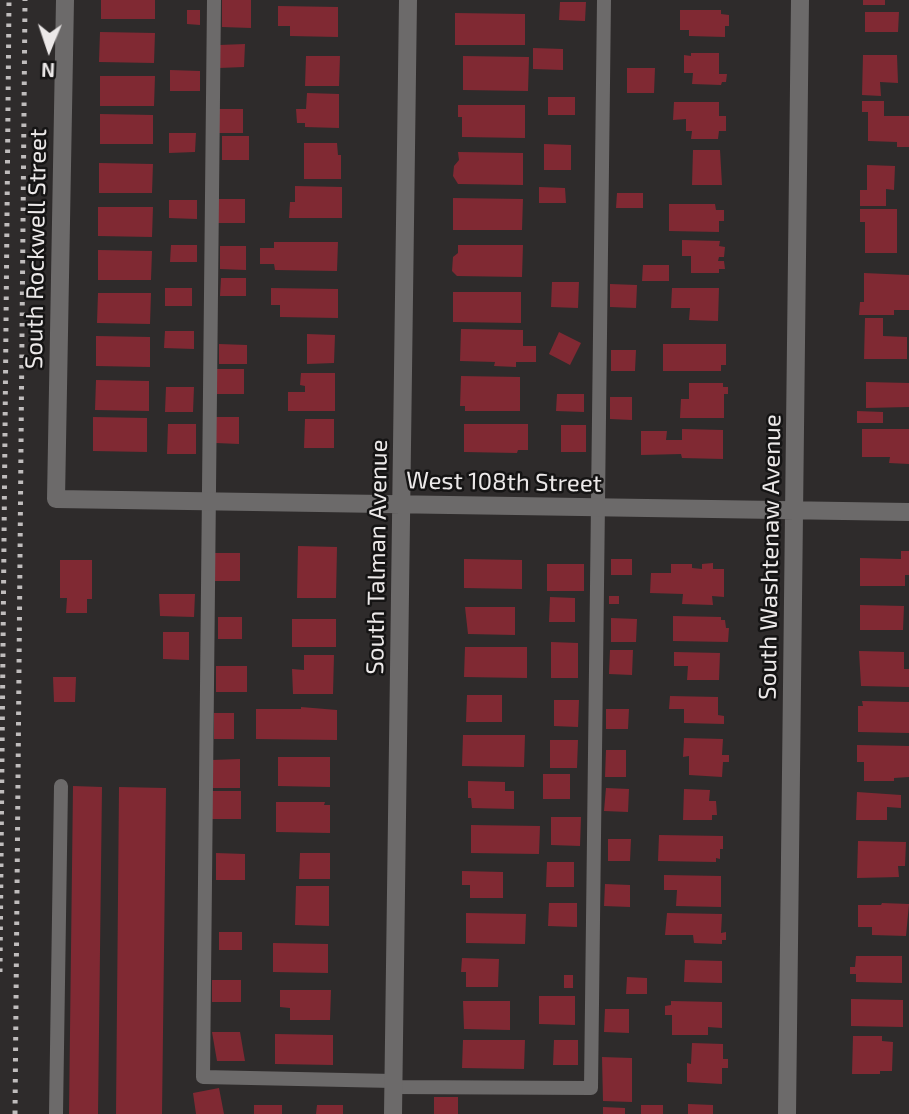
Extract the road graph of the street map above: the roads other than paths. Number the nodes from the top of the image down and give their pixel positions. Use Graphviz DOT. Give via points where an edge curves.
graph roads {
  1 [pos="65,0"];
  2 [pos="214,0"];
  3 [pos="408,0"];
  4 [pos="604,0"];
  5 [pos="800,0"];
  6 [pos="55,499"];
  7 [pos="209,502"];
  8 [pos="403,505"];
  9 [pos="599,508"];
  10 [pos="795,510"];
  11 [pos="909,512"];
  12 [pos="61,786"];
  13 [pos="393,1084"];
  14 [pos="56,1114"];
  15 [pos="393,1114"];
  16 [pos="788,1114"];
  1 -- 6 [label="street, South Rockwell Street"];
  2 -- 7 [label="lane"];
  3 -- 8 [label="street, South Talman Avenue"];
  4 -- 9 [label="lane"];
  5 -- 10 [label="street, South Washtenaw Avenue"];
  6 -- 7 [label="street, West 108th Street"];
  7 -- 8 [label="street, West 108th Street"];
  7 -- 13 [label="lane" via="203,1077"];
  8 -- 9 [label="street, West 108th Street"];
  8 -- 13 [label="street, South Talman Avenue"];
  9 -- 10 [label="street, West 108th Street"];
  9 -- 13 [label="lane" via="591,1088"];
  10 -- 11 [label="street, West 108th Street"];
  10 -- 16 [label="street, South Washtenaw Avenue"];
  12 -- 14 [label="lane"];
  13 -- 15 [label="street, South Talman Avenue"];
}
